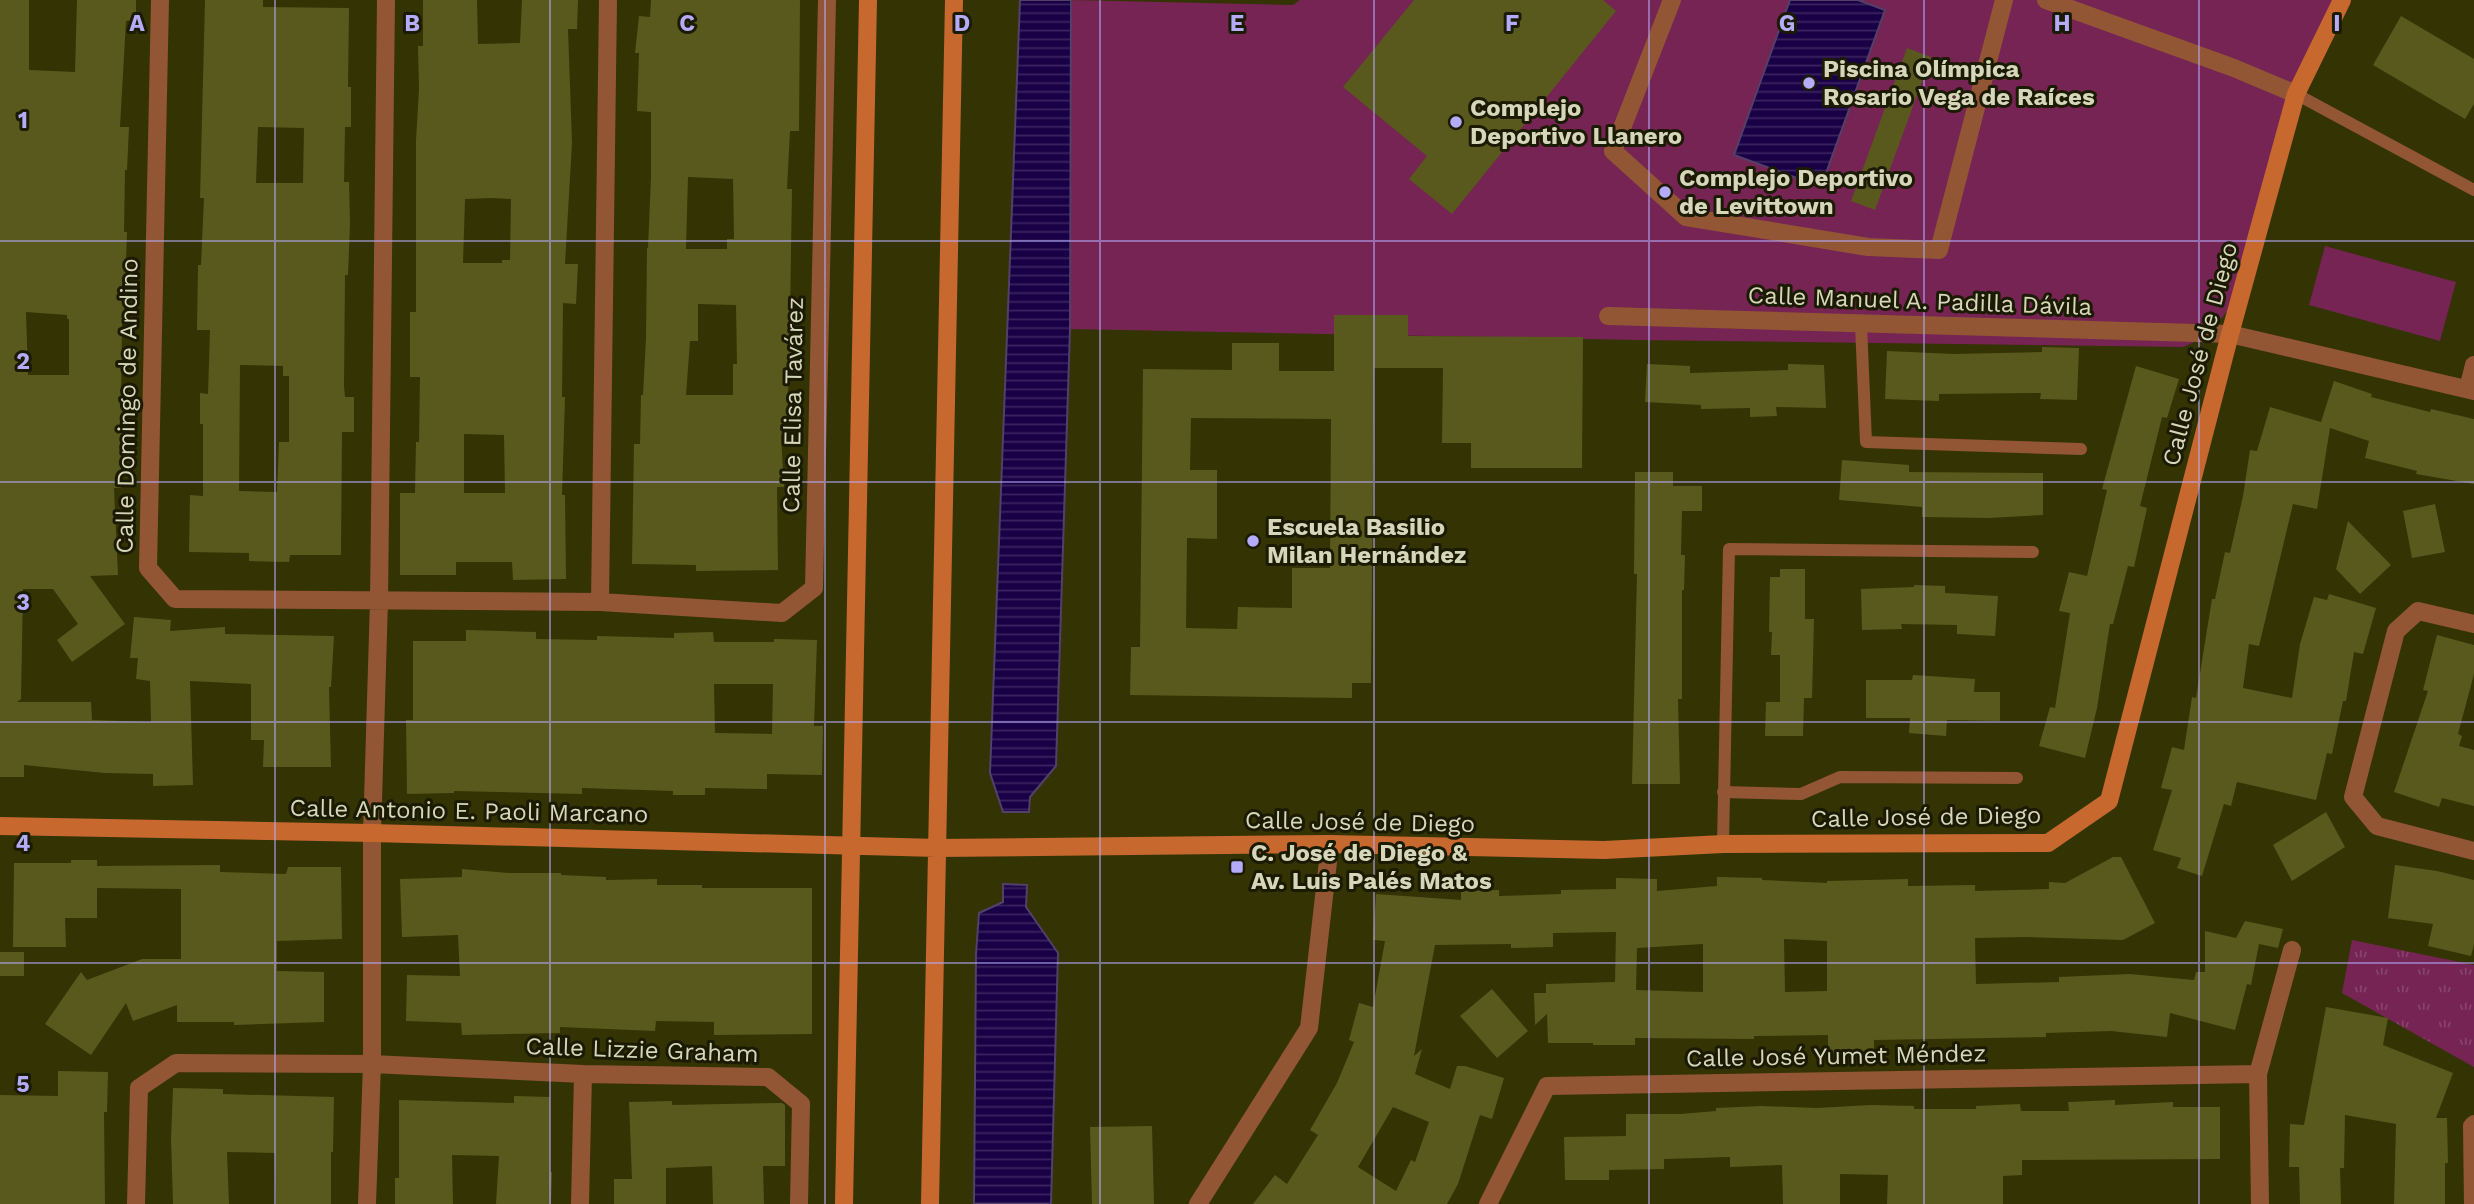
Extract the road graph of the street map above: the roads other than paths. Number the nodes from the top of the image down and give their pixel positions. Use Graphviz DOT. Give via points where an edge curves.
graph roads {
  1 [pos="160,0"];
  2 [pos="386,0"];
  3 [pos="608,0"];
  4 [pos="827,0"];
  5 [pos="869,0"];
  6 [pos="954,0"];
  7 [pos="1672,0"];
  8 [pos="2004,0"];
  9 [pos="2046,0"];
  10 [pos="2342,0"];
  11 [pos="2296,94"];
  12 [pos="2474,190"];
  13 [pos="1608,316"];
  14 [pos="1861,325"];
  15 [pos="2230,334"];
  16 [pos="2474,365"];
  17 [pos="2471,390"];
  18 [pos="2081,449"];
  19 [pos="2033,552"];
  20 [pos="379,601"];
  21 [pos="600,602"];
  22 [pos="2474,624"];
  23 [pos="2017,778"];
  24 [pos="1723,792"];
  25 [pos="0,826"];
  26 [pos="373,833"];
  27 [pos="1330,844"];
  28 [pos="1723,844"];
  29 [pos="851,845"];
  30 [pos="937,848"];
  31 [pos="2474,851"];
  32 [pos="2292,950"];
  33 [pos="373,1064"];
  34 [pos="583,1074"];
  35 [pos="2258,1074"];
  36 [pos="2474,1124"];
  37 [pos="136,1204"];
  38 [pos="367,1204"];
  39 [pos="580,1204"];
  40 [pos="799,1204"];
  41 [pos="844,1204"];
  42 [pos="930,1204"];
  43 [pos="1198,1204"];
  44 [pos="1488,1204"];
  45 [pos="2260,1204"];
  46 [pos="2473,1204"];
  1 -- 20 [label="street, Calle Domingo de Andino" via="148,568 175,599"];
  2 -- 20 [label="street"];
  3 -- 21 [label="street"];
  4 -- 21 [label="street, Calle Elisa Tavárez" via="814,588 782,613"];
  5 -- 29 [label="street"];
  6 -- 30 [label="street"];
  7 -- 8 [label="street" via="1613,151 1686,217 1868,247 1940,250"];
  9 -- 11 [label="street"];
  10 -- 11 [label="street, Calle José de Diego"];
  11 -- 12 [label="lane"];
  11 -- 15 [label="street, Calle José de Diego"];
  13 -- 14 [label="street, Calle Manuel A. Padilla Dávila"];
  14 -- 15 [label="street, Calle Manuel A. Padilla Dávila"];
  14 -- 18 [label="lane" via="1866,442"];
  15 -- 17 [label="street, Calle Manuel A. Padilla Dávila"];
  15 -- 28 [label="street, Calle José de Diego" via="2109,801 2048,843"];
  16 -- 17 [label="street"];
  19 -- 24 [label="lane" via="1729,549"];
  20 -- 21 [label="street, Calle Elisa Tavárez"];
  20 -- 26 [label="street"];
  22 -- 31 [label="street" via="2418,611 2396,631 2353,797 2377,826"];
  23 -- 24 [label="lane" via="1840,777 1801,794"];
  24 -- 28 [label="lane"];
  25 -- 26 [label="street, Calle Antonio E. Paoli Marcano"];
  26 -- 29 [label="street, Calle Antonio E. Paoli Marcano"];
  26 -- 33 [label="street"];
  27 -- 28 [label="street, Calle José de Diego" via="1604,850"];
  27 -- 30 [label="street, Calle José de Diego"];
  27 -- 43 [label="street" via="1308,1028"];
  29 -- 30 [label="street, Calle Antonio E. Paoli Marcano"];
  29 -- 41 [label="street"];
  30 -- 42 [label="street"];
  32 -- 35 [label="street"];
  33 -- 34 [label="street, Calle Lizzie Graham"];
  33 -- 37 [label="street, Calle Lizzie Graham" via="176,1063 139,1088"];
  33 -- 38 [label="street"];
  34 -- 39 [label="street"];
  34 -- 40 [label="street, Calle Lizzie Graham" via="768,1077 802,1104"];
  35 -- 44 [label="street, Calle José Yumet Méndez" via="1547,1086"];
  35 -- 45 [label="street"];
  36 -- 46 [label="street"];
}
